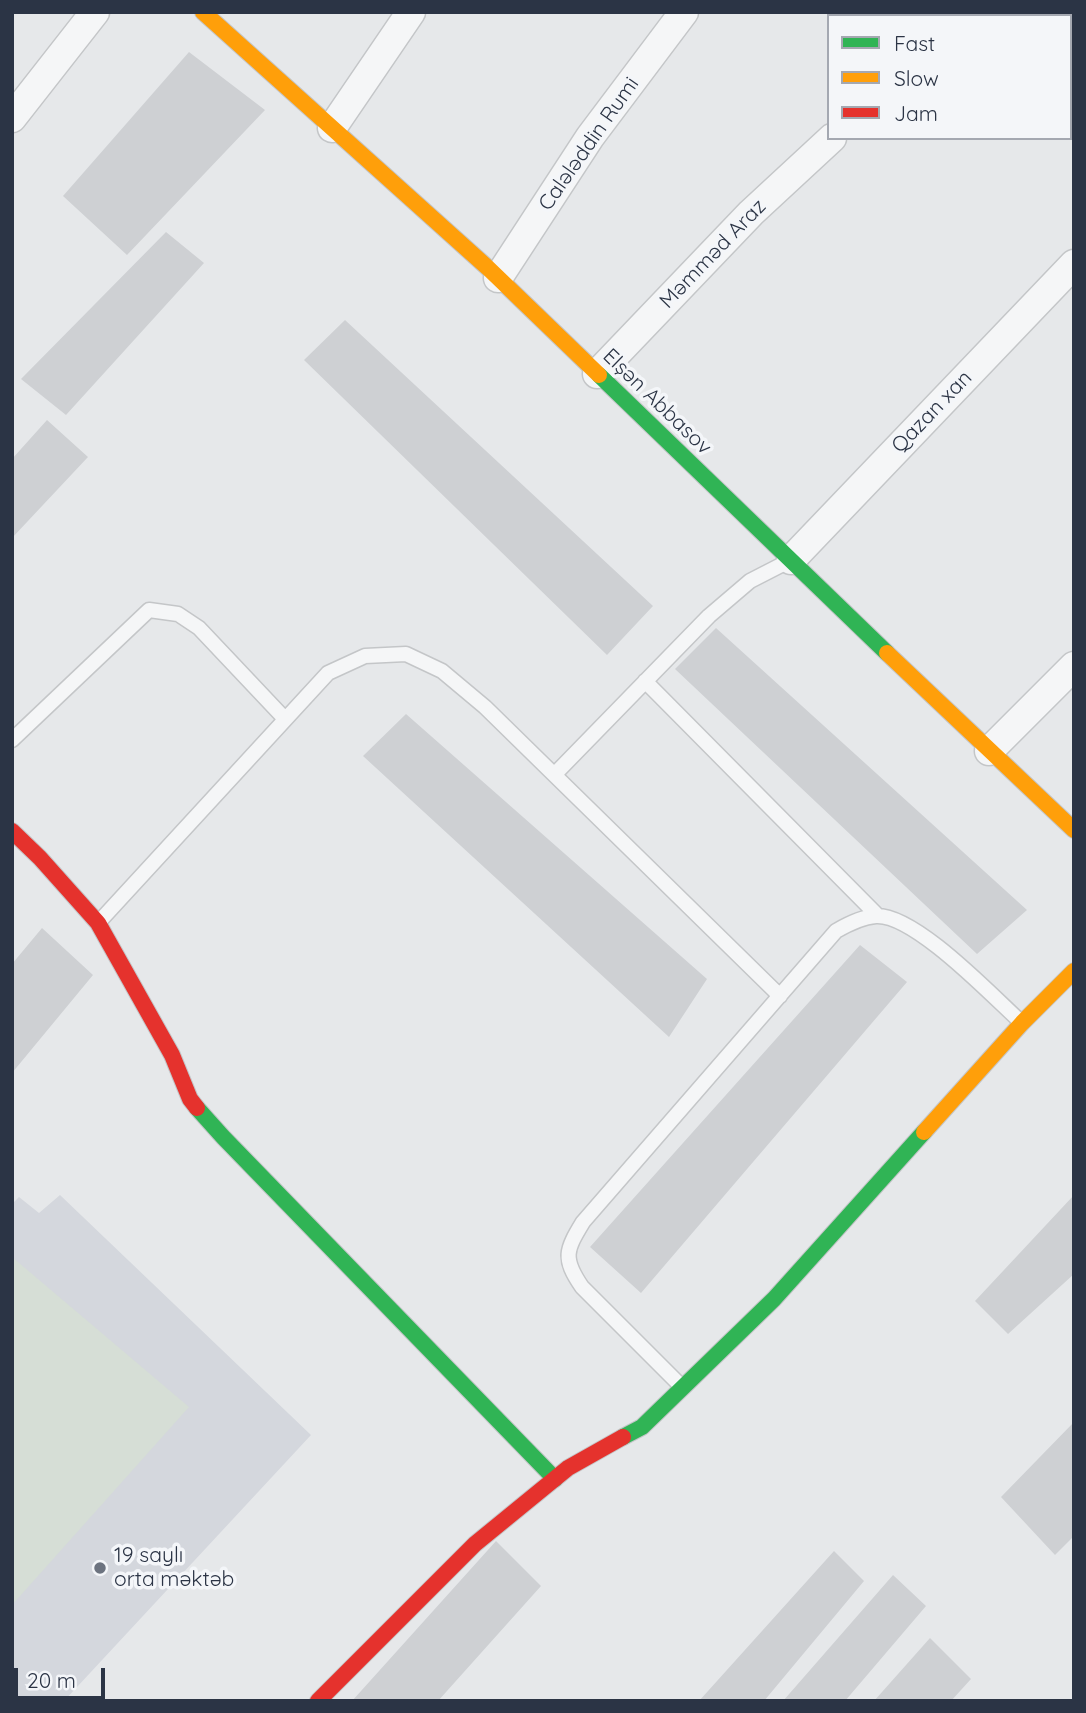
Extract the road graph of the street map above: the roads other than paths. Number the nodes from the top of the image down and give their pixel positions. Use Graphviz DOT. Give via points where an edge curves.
graph roads {
  1 [pos="96,12"];
  2 [pos="203,12"];
  3 [pos="411,12"];
  4 [pos="684,12"];
  5 [pos="12,118"];
  6 [pos="332,128"];
  7 [pos="830,140"];
  8 [pos="1074,264"];
  9 [pos="498,278"];
  10 [pos="597,374"];
  11 [pos="791,560"];
  12 [pos="1074,666"];
  13 [pos="645,681"];
  14 [pos="285,719"];
  15 [pos="12,740"];
  16 [pos="989,751"];
  17 [pos="555,774"];
  18 [pos="1074,830"];
  19 [pos="12,831"];
  20 [pos="878,916"];
  21 [pos="97,923"];
  22 [pos="1074,971"];
  23 [pos="780,996"];
  24 [pos="1023,1023"];
  25 [pos="683,1388"];
  26 [pos="555,1479"];
  27 [pos="318,1701"];
  1 -- 5 [label="street"];
  2 -- 6 [label="street, Elşən Abbasov"];
  3 -- 6 [label="street"];
  4 -- 9 [label="street, Calələddin Rumi" via="590,137"];
  6 -- 9 [label="street, Elşən Abbasov"];
  7 -- 10 [label="street, Məmməd Araz" via="751,213"];
  8 -- 11 [label="street, Qazan xan"];
  9 -- 10 [label="street, Elşən Abbasov"];
  10 -- 11 [label="street, Elşən Abbasov"];
  11 -- 13 [label="lane" via="750,581"];
  11 -- 16 [label="street, Elşən Abbasov"];
  12 -- 16 [label="street"];
  13 -- 17 [label="lane"];
  13 -- 20 [label="lane"];
  14 -- 15 [label="lane" via="199,628 178,614 149,610"];
  14 -- 17 [label="lane" via="328,673 365,656 406,654 442,671"];
  14 -- 21 [label="lane"];
  16 -- 18 [label="street, Elşən Abbasov"];
  17 -- 23 [label="lane"];
  19 -- 21 [label="street"];
  20 -- 23 [label="lane" via="836,931"];
  20 -- 24 [label="lane" via="904,923 931,941"];
  21 -- 26 [label="street" via="148,1009 190,1099"];
  22 -- 24 [label="street"];
  23 -- 25 [label="lane" via="583,1222 568,1247 570,1270 582,1287"];
  24 -- 25 [label="street" via="774,1299"];
  25 -- 26 [label="street" via="642,1427"];
  26 -- 27 [label="street" via="475,1544"];
}
